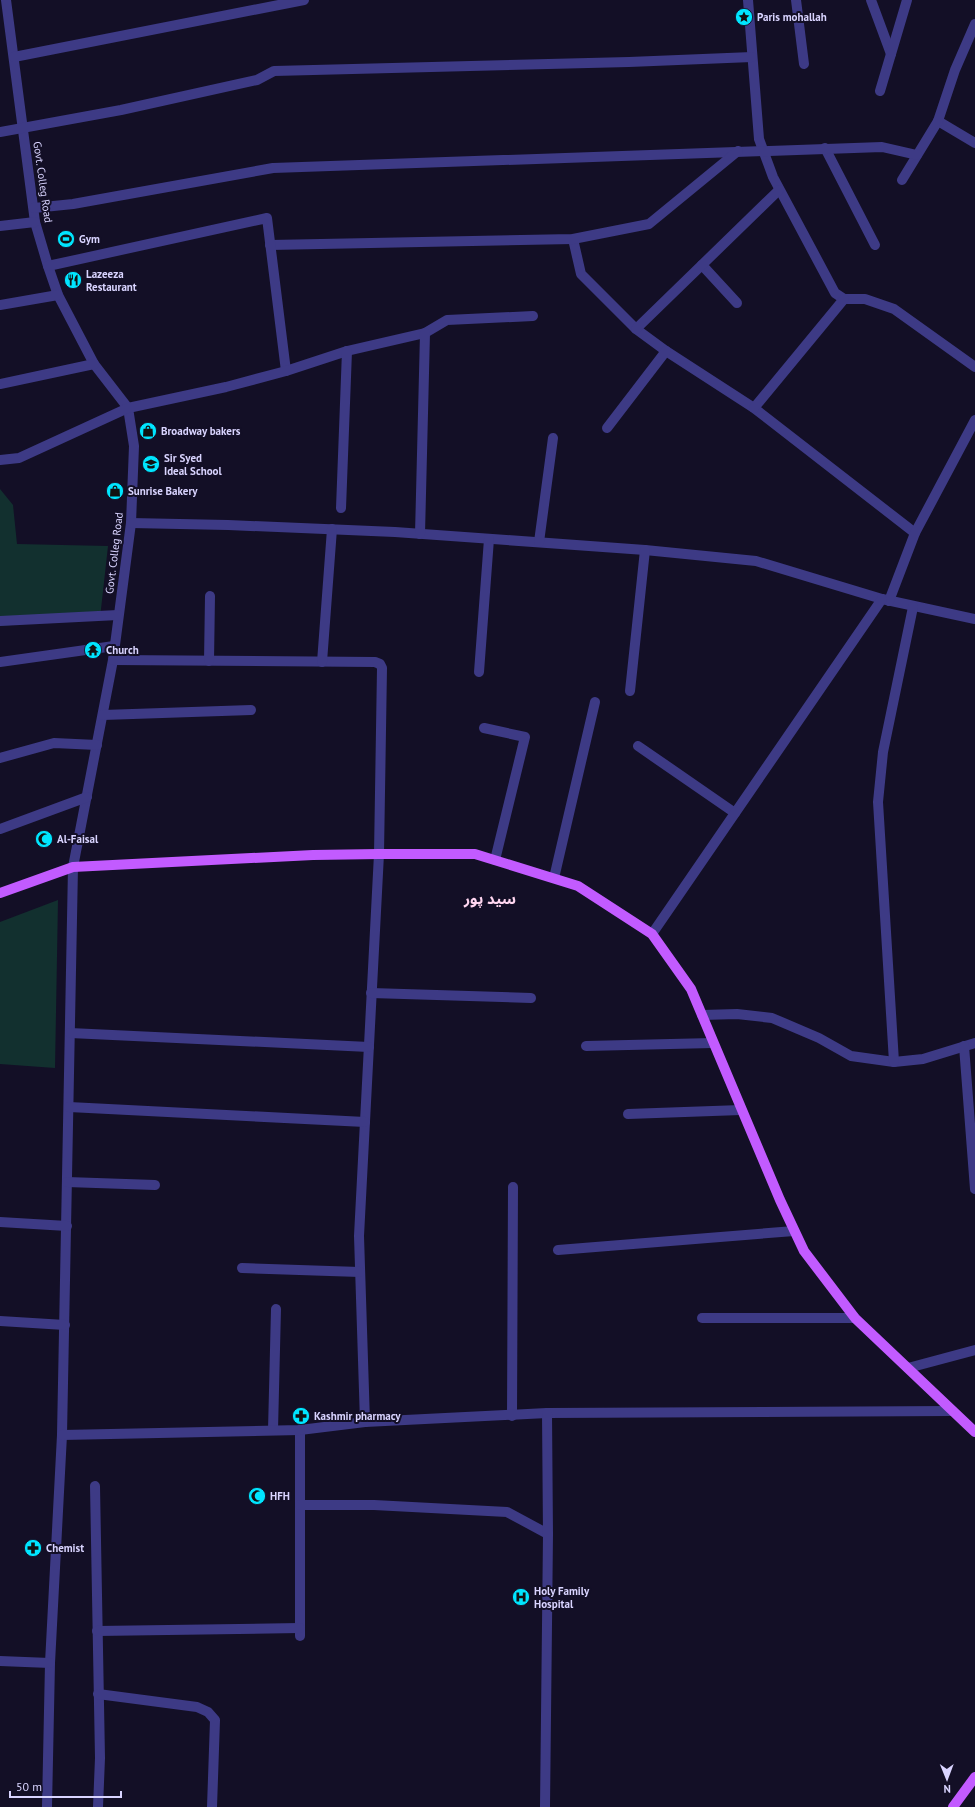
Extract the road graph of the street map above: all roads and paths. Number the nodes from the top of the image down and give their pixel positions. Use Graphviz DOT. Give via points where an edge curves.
graph roads {
  1 [pos="6,0"];
  2 [pos="304,0"];
  3 [pos="748,0"];
  4 [pos="796,0"];
  5 [pos="871,0"];
  6 [pos="908,0"];
  7 [pos="975,24"];
  8 [pos="891,54"];
  9 [pos="14,57"];
  10 [pos="752,57"];
  11 [pos="804,64"];
  12 [pos="880,91"];
  13 [pos="938,121"];
  14 [pos="24,127"];
  15 [pos="0,132"];
  16 [pos="975,143"];
  17 [pos="825,148"];
  18 [pos="763,150"];
  19 [pos="738,151"];
  20 [pos="917,154"];
  21 [pos="902,180"];
  22 [pos="780,190"];
  23 [pos="34,208"];
  24 [pos="35,222"];
  25 [pos="0,226"];
  26 [pos="573,240"];
  27 [pos="270,244"];
  28 [pos="875,245"];
  29 [pos="702,265"];
  30 [pos="48,266"];
  31 [pos="58,295"];
  32 [pos="844,299"];
  33 [pos="737,303"];
  34 [pos="0,305"];
  35 [pos="533,316"];
  36 [pos="636,329"];
  37 [pos="425,333"];
  38 [pos="347,351"];
  39 [pos="666,351"];
  40 [pos="94,364"];
  41 [pos="975,367"];
  42 [pos="286,371"];
  43 [pos="0,384"];
  44 [pos="128,408"];
  45 [pos="754,408"];
  46 [pos="975,420"];
  47 [pos="607,428"];
  48 [pos="553,438"];
  49 [pos="0,460"];
  50 [pos="341,508"];
  51 [pos="131,523"];
  52 [pos="332,529"];
  53 [pos="915,533"];
  54 [pos="420,534"];
  55 [pos="489,538"];
  56 [pos="539,542"];
  57 [pos="645,550"];
  58 [pos="210,596"];
  59 [pos="886,600"];
  60 [pos="914,607"];
  61 [pos="118,615"];
  62 [pos="975,619"];
  63 [pos="0,621"];
  64 [pos="114,646"];
  65 [pos="113,660"];
  66 [pos="209,661"];
  67 [pos="0,662"];
  68 [pos="322,662"];
  69 [pos="479,672"];
  70 [pos="630,691"];
  71 [pos="595,702"];
  72 [pos="251,710"];
  73 [pos="103,715"];
  74 [pos="484,728"];
  75 [pos="97,745"];
  76 [pos="638,746"];
  77 [pos="0,758"];
  78 [pos="87,797"];
  79 [pos="735,813"];
  80 [pos="0,829"];
  81 [pos="379,854"];
  82 [pos="495,860"];
  83 [pos="74,867"];
  84 [pos="554,878"];
  85 [pos="0,893"];
  86 [pos="652,934"];
  87 [pos="371,993"];
  88 [pos="531,998"];
  89 [pos="702,1015"];
  90 [pos="70,1033"];
  91 [pos="713,1043"];
  92 [pos="975,1043"];
  93 [pos="586,1046"];
  94 [pos="964,1046"];
  95 [pos="369,1047"];
  96 [pos="894,1062"];
  97 [pos="69,1107"];
  98 [pos="741,1110"];
  99 [pos="628,1114"];
  100 [pos="365,1122"];
  101 [pos="67,1182"];
  102 [pos="155,1185"];
  103 [pos="513,1187"];
  104 [pos="975,1189"];
  105 [pos="0,1222"];
  106 [pos="66,1226"];
  107 [pos="794,1231"];
  108 [pos="558,1250"];
  109 [pos="242,1268"];
  110 [pos="360,1272"];
  111 [pos="276,1309"];
  112 [pos="702,1318"];
  113 [pos="855,1318"];
  114 [pos="0,1321"];
  115 [pos="64,1325"];
  116 [pos="975,1350"];
  117 [pos="908,1368"];
  118 [pos="951,1411"];
  119 [pos="546,1413"];
  120 [pos="512,1416"];
  121 [pos="366,1422"];
  122 [pos="273,1430"];
  123 [pos="300,1430"];
  124 [pos="975,1432"];
  125 [pos="62,1434"];
  126 [pos="95,1486"];
  127 [pos="300,1505"];
  128 [pos="548,1534"];
  129 [pos="97,1631"];
  130 [pos="0,1661"];
  131 [pos="50,1663"];
  132 [pos="98,1694"];
  133 [pos="975,1777"];
  134 [pos="47,1807"];
  135 [pos="98,1807"];
  136 [pos="212,1807"];
  137 [pos="545,1807"];
  138 [pos="953,1807"];
  1 -- 9 [label="street, Govt. Colleg Road"];
  2 -- 9 [label="street"];
  3 -- 10 [label="street"];
  4 -- 11 [label="street"];
  5 -- 8 [label="street"];
  6 -- 8 [label="street"];
  7 -- 13 [label="street"];
  8 -- 12 [label="street"];
  9 -- 14 [label="street, Govt. Colleg Road"];
  10 -- 14 [label="street" via="274,70 257,80 121,110"];
  10 -- 18 [label="street" via="759,139"];
  13 -- 16 [label="street"];
  13 -- 20 [label="street"];
  14 -- 15 [label="street"];
  14 -- 23 [label="street, Govt. Colleg Road"];
  17 -- 18 [label="street"];
  17 -- 20 [label="street" via="882,147"];
  17 -- 28 [label="street"];
  18 -- 19 [label="street"];
  18 -- 22 [label="street"];
  19 -- 23 [label="street" via="273,168 73,204"];
  19 -- 26 [label="street" via="649,224"];
  20 -- 21 [label="street"];
  22 -- 29 [label="street"];
  22 -- 32 [label="street" via="835,293"];
  23 -- 24 [label="street, Govt. Colleg Road"];
  24 -- 25 [label="street"];
  24 -- 30 [label="street, Govt. Colleg Road"];
  26 -- 27 [label="street"];
  26 -- 36 [label="street" via="581,274"];
  27 -- 30 [label="street" via="267,218"];
  27 -- 42 [label="street"];
  29 -- 33 [label="street"];
  29 -- 36 [label="street"];
  30 -- 31 [label="street, Govt. Colleg Road"];
  31 -- 34 [label="street"];
  31 -- 40 [label="street, Govt. Colleg Road"];
  32 -- 41 [label="street" via="865,299 894,309"];
  32 -- 45 [label="street"];
  35 -- 37 [label="street" via="447,320"];
  36 -- 39 [label="street"];
  37 -- 38 [label="street"];
  37 -- 54 [label="street"];
  38 -- 42 [label="street"];
  38 -- 50 [label="street"];
  39 -- 45 [label="street"];
  39 -- 47 [label="street"];
  40 -- 43 [label="street"];
  40 -- 44 [label="street, Govt. Colleg Road"];
  42 -- 44 [label="street"];
  44 -- 49 [label="street" via="19,458"];
  44 -- 51 [label="street, Govt. Colleg Road" via="134,446"];
  45 -- 53 [label="street"];
  46 -- 53 [label="street"];
  48 -- 56 [label="street"];
  51 -- 52 [label="street"];
  51 -- 61 [label="street, Govt. Colleg Road"];
  52 -- 54 [label="street"];
  52 -- 68 [label="street"];
  53 -- 59 [label="street"];
  54 -- 55 [label="street"];
  55 -- 56 [label="street"];
  55 -- 69 [label="street"];
  56 -- 57 [label="street"];
  57 -- 59 [label="street" via="756,560"];
  57 -- 70 [label="street"];
  58 -- 66 [label="street"];
  59 -- 60 [label="street"];
  59 -- 79 [label="street"];
  60 -- 62 [label="street"];
  60 -- 96 [label="street" via="883,752 878,802"];
  61 -- 63 [label="street"];
  61 -- 64 [label="street, Govt. Colleg Road"];
  64 -- 65 [label="street, Govt. Colleg Road"];
  64 -- 67 [label="street"];
  65 -- 66 [label="street"];
  65 -- 73 [label="street, Govt. Colleg Road"];
  66 -- 68 [label="street"];
  68 -- 81 [label="street" via="375,662 382,668"];
  71 -- 84 [label="street"];
  72 -- 73 [label="street"];
  73 -- 75 [label="street, Govt. Colleg Road"];
  74 -- 82 [label="street" via="525,737"];
  75 -- 77 [label="street" via="54,743"];
  75 -- 78 [label="street, Govt. Colleg Road"];
  76 -- 79 [label="street"];
  78 -- 80 [label="street"];
  78 -- 83 [label="street, Govt. Colleg Road"];
  79 -- 86 [label="street"];
  81 -- 82 [label="main road" via="475,854"];
  81 -- 83 [label="main road"];
  81 -- 87 [label="street"];
  82 -- 84 [label="main road"];
  83 -- 85 [label="main road"];
  83 -- 90 [label="street, Govt. Colleg Road"];
  84 -- 86 [label="main road" via="578,886"];
  86 -- 89 [label="main road" via="691,989"];
  87 -- 88 [label="street"];
  87 -- 95 [label="street"];
  89 -- 91 [label="main road"];
  89 -- 96 [label="street" via="737,1014 772,1018 819,1038 851,1056"];
  90 -- 95 [label="street"];
  90 -- 97 [label="street, Govt. Colleg Road"];
  91 -- 93 [label="street"];
  91 -- 98 [label="main road"];
  92 -- 94 [label="street"];
  94 -- 96 [label="street" via="923,1059"];
  94 -- 104 [label="street"];
  95 -- 100 [label="street"];
  97 -- 100 [label="street"];
  97 -- 101 [label="street, Govt. Colleg Road"];
  98 -- 99 [label="street"];
  98 -- 107 [label="main road"];
  100 -- 110 [label="street" via="359,1236"];
  101 -- 102 [label="street"];
  101 -- 106 [label="street, Govt. Colleg Road"];
  103 -- 120 [label="street"];
  105 -- 106 [label="street"];
  106 -- 115 [label="street, Govt. Colleg Road"];
  107 -- 108 [label="street"];
  107 -- 113 [label="main road" via="804,1251"];
  109 -- 110 [label="street"];
  110 -- 121 [label="street"];
  111 -- 122 [label="street"];
  112 -- 113 [label="street"];
  113 -- 117 [label="main road"];
  114 -- 115 [label="street"];
  115 -- 125 [label="street, Govt. Colleg Road"];
  116 -- 117 [label="street"];
  117 -- 118 [label="main road"];
  118 -- 119 [label="street"];
  118 -- 124 [label="main road"];
  119 -- 120 [label="street"];
  119 -- 128 [label="street"];
  120 -- 121 [label="street"];
  121 -- 123 [label="street"];
  122 -- 123 [label="street"];
  122 -- 125 [label="street"];
  123 -- 127 [label="street"];
  125 -- 131 [label="street, Govt. Colleg Road"];
  126 -- 129 [label="street"];
  127 -- 128 [label="street" via="374,1505 507,1512"];
  127 -- 129 [label="street" via="300,1632"];
  128 -- 137 [label="street"];
  129 -- 132 [label="street"];
  130 -- 131 [label="street"];
  131 -- 134 [label="street, Govt. Colleg Road"];
  132 -- 135 [label="street"];
  132 -- 136 [label="street" via="197,1707 208,1712 215,1720"];
  133 -- 138 [label="main road"];
}
